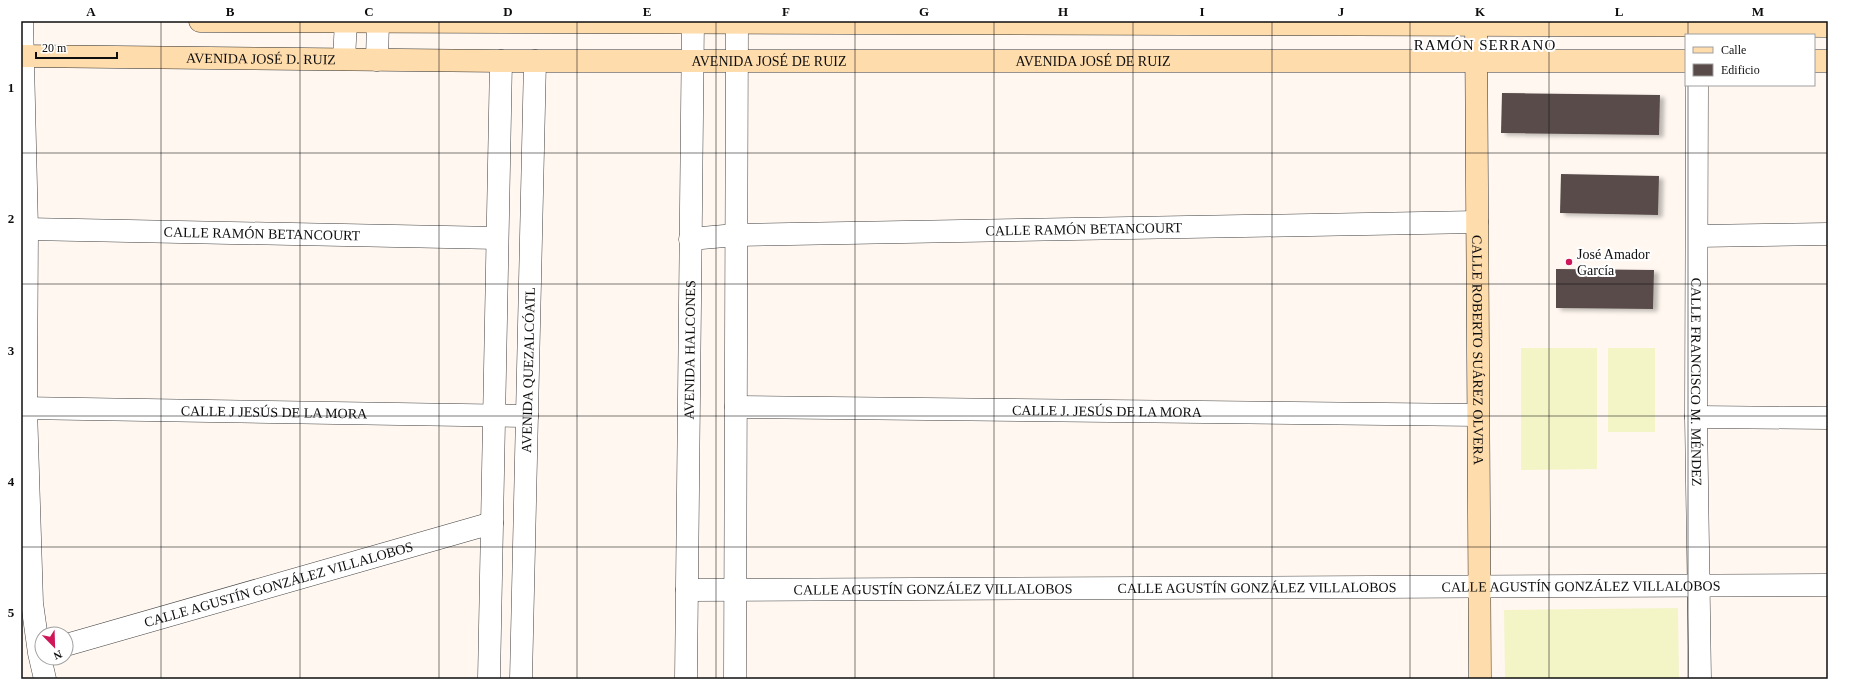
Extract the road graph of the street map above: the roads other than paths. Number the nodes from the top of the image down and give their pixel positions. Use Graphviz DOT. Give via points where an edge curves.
graph roads {
  1 [pos="22,21"];
  2 [pos="200,21"];
  3 [pos="346,22"];
  4 [pos="378,22"];
  5 [pos="536,22"];
  6 [pos="693,22"];
  7 [pos="737,22"];
  8 [pos="1476,23"];
  9 [pos="1828,26"];
  10 [pos="1697,27"];
  11 [pos="21,56"];
  12 [pos="344,59"];
  13 [pos="377,60"];
  14 [pos="535,60"];
  15 [pos="501,61"];
  16 [pos="692,61"];
  17 [pos="737,61"];
  18 [pos="1476,61"];
  19 [pos="1685,61"];
  20 [pos="1815,61"];
  21 [pos="1828,61"];
  22 [pos="1697,86"];
  23 [pos="1477,222"];
  24 [pos="27,229"];
  25 [pos="1828,234"];
  26 [pos="736,235"];
  27 [pos="1697,236"];
  28 [pos="497,238"];
  29 [pos="690,239"];
  30 [pos="736,407"];
  31 [pos="24,408"];
  32 [pos="494,415"];
  33 [pos="1478,415"];
  34 [pos="527,416"];
  35 [pos="1696,417"];
  36 [pos="1828,418"];
  37 [pos="492,524"];
  38 [pos="1828,585"];
  39 [pos="1700,586"];
  40 [pos="1479,587"];
  41 [pos="687,590"];
  42 [pos="735,590"];
  43 [pos="36,626"];
  44 [pos="74,643"];
  45 [pos="43,666"];
  46 [pos="45,679"];
  47 [pos="489,679"];
  48 [pos="521,679"];
  49 [pos="686,679"];
  50 [pos="735,679"];
  51 [pos="1480,679"];
  52 [pos="1700,679"];
  1 -- 11 [label="street"];
  2 -- 3 [label="street"];
  3 -- 4 [label="street"];
  3 -- 12 [label="street"];
  4 -- 5 [label="street"];
  4 -- 13 [label="street"];
  5 -- 6 [label="street"];
  6 -- 7 [label="street"];
  6 -- 16 [label="street, AVENIDA HALCONES"];
  7 -- 8 [label="street"];
  7 -- 17 [label="street"];
  8 -- 10 [label="street"];
  8 -- 18 [label="street, CALLE ROBERTO SUÁREZ OLVERA"];
  9 -- 10 [label="street"];
  11 -- 12 [label="street, AVENIDA JOSÉ D. RUIZ"];
  11 -- 24 [label="street"];
  12 -- 13 [label="street, AVENIDA JOSÉ D. RUIZ"];
  13 -- 15 [label="street, AVENIDA JOSÉ D. RUIZ"];
  14 -- 15 [label="street, AVENIDA JOSÉ DE RUIZ"];
  14 -- 16 [label="street, AVENIDA JOSÉ DE RUIZ"];
  14 -- 34 [label="street, AVENIDA QUEZALCÓATL"];
  15 -- 28 [label="street"];
  16 -- 17 [label="street, AVENIDA JOSÉ DE RUIZ"];
  16 -- 29 [label="street, AVENIDA HALCONES"];
  17 -- 18 [label="street, AVENIDA JOSÉ DE RUIZ"];
  17 -- 26 [label="street"];
  18 -- 19 [label="street, AVENIDA JOSÉ DE RUIZ"];
  18 -- 23 [label="street, CALLE ROBERTO SUÁREZ OLVERA"];
  20 -- 21 [label="street"];
  22 -- 27 [label="street, CALLE FRANCISCO M. MÉNDEZ"];
  23 -- 26 [label="street, CALLE RAMÓN BETANCOURT"];
  23 -- 33 [label="street, CALLE ROBERTO SUÁREZ OLVERA"];
  24 -- 28 [label="street, CALLE RAMÓN BETANCOURT"];
  24 -- 31 [label="street"];
  25 -- 27 [label="street"];
  26 -- 29 [label="street, CALLE RAMÓN BETANCOURT"];
  26 -- 30 [label="street"];
  27 -- 35 [label="street, CALLE FRANCISCO M. MÉNDEZ"];
  28 -- 32 [label="street"];
  29 -- 41 [label="street, AVENIDA HALCONES"];
  30 -- 33 [label="street, CALLE J. JESÚS DE LA MORA"];
  30 -- 42 [label="street"];
  31 -- 32 [label="street, CALLE J JESÚS DE LA MORA"];
  31 -- 43 [label="street" via="32,603"];
  32 -- 34 [label="street, CALLE J JESÚS DE LA MORA"];
  32 -- 37 [label="street"];
  33 -- 40 [label="street, CALLE ROBERTO SUÁREZ OLVERA"];
  34 -- 48 [label="street, AVENIDA QUEZALCÓATL"];
  35 -- 36 [label="street"];
  35 -- 39 [label="street, CALLE FRANCISCO M. MÉNDEZ"];
  37 -- 44 [label="street, CALLE AGUSTÍN GONZÁLEZ VILLALOBOS"];
  37 -- 47 [label="street"];
  38 -- 39 [label="street, CALLE AGUSTÍN GONZÁLEZ VILLALOBOS"];
  39 -- 40 [label="street, CALLE AGUSTÍN GONZÁLEZ VILLALOBOS"];
  39 -- 52 [label="street, CALLE FRANCISCO M. MÉNDEZ"];
  40 -- 42 [label="street, CALLE AGUSTÍN GONZÁLEZ VILLALOBOS"];
  40 -- 51 [label="street, CALLE ROBERTO SUÁREZ OLVERA"];
  41 -- 42 [label="street, CALLE AGUSTÍN GONZÁLEZ VILLALOBOS"];
  41 -- 49 [label="street, AVENIDA HALCONES"];
  42 -- 50 [label="street"];
  45 -- 46 [label="street"];
}
